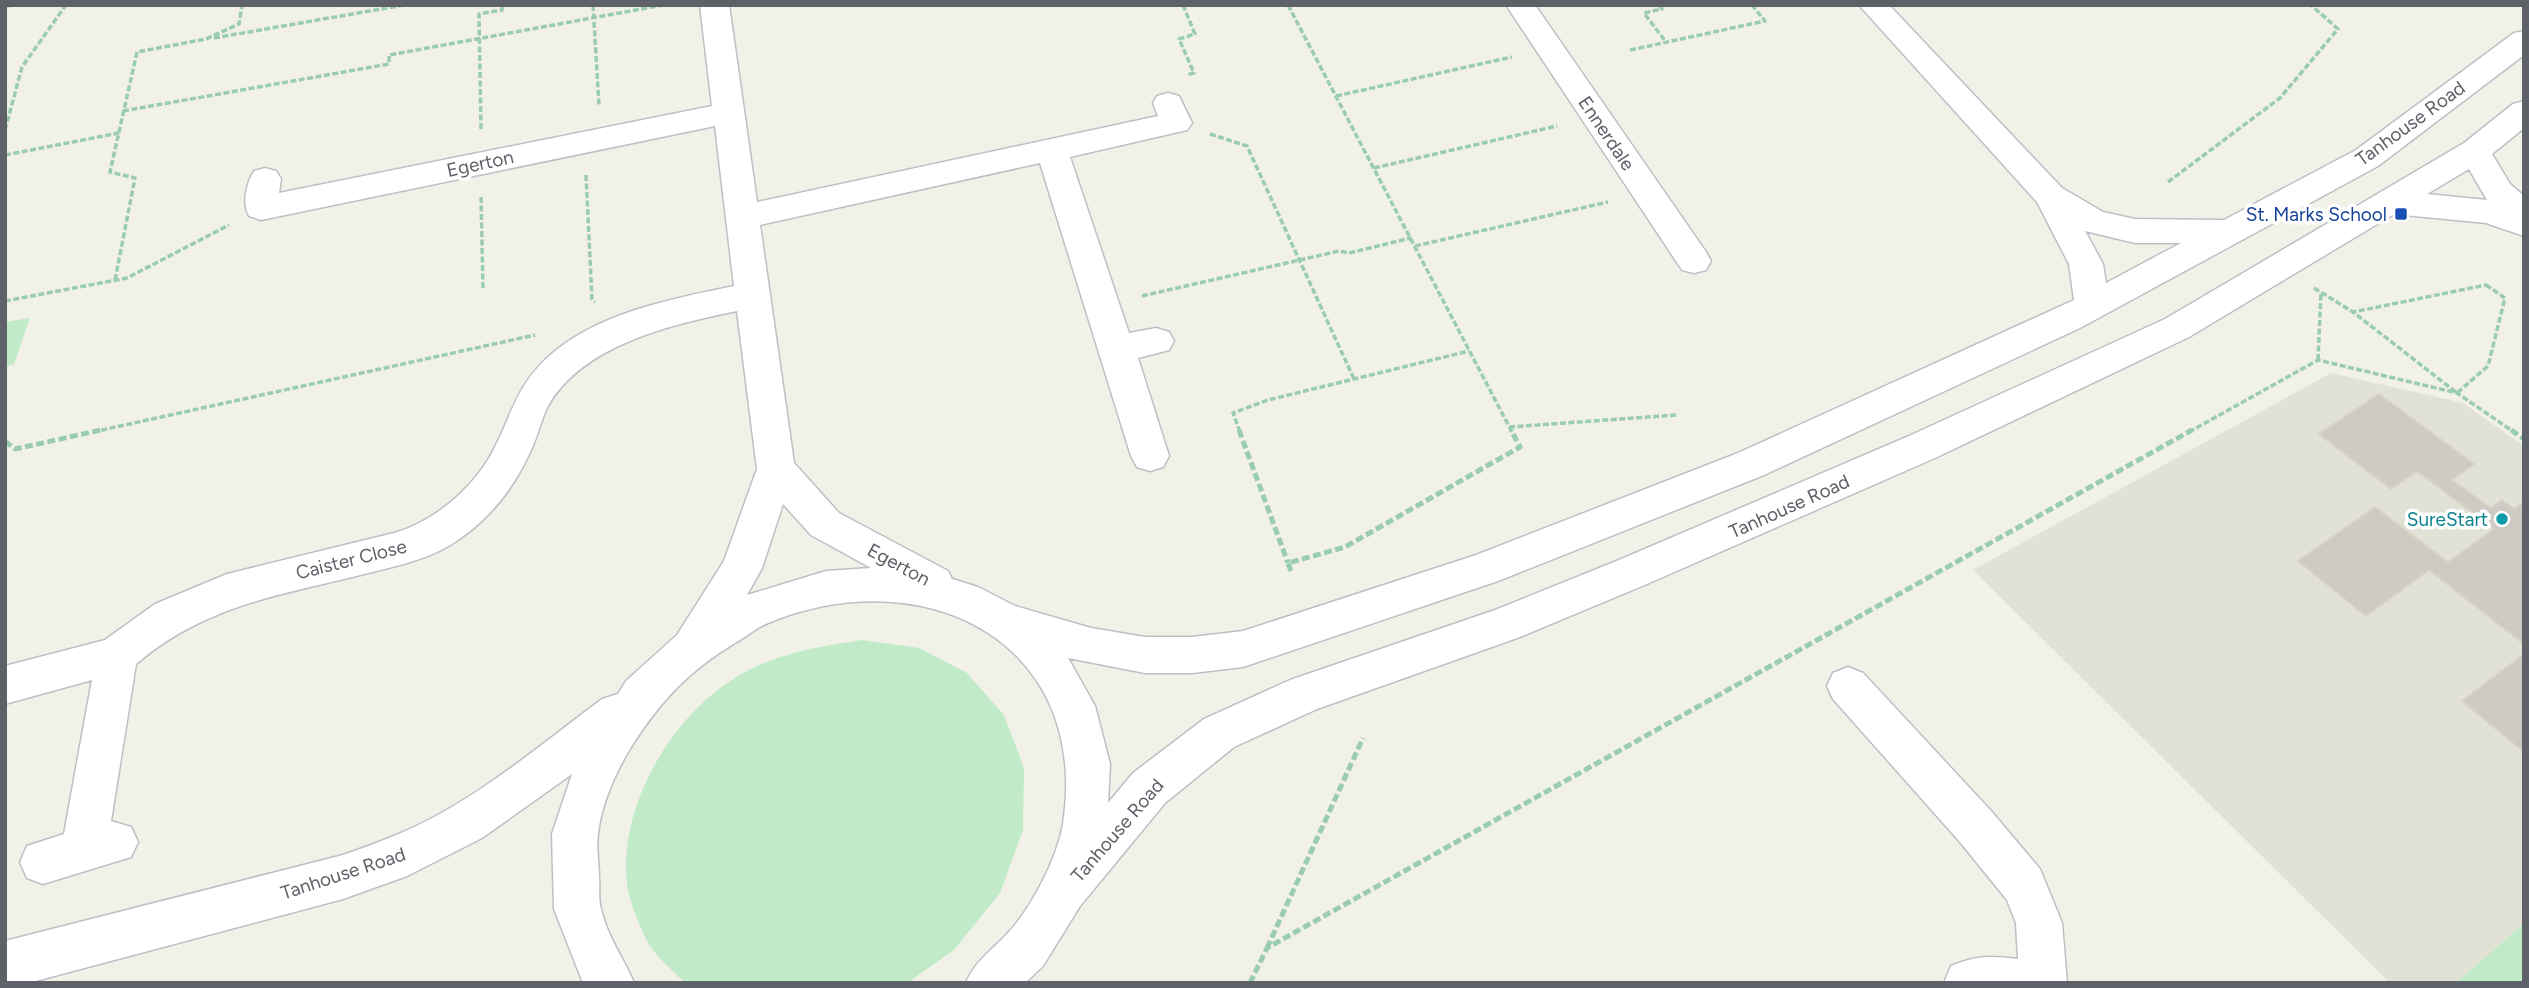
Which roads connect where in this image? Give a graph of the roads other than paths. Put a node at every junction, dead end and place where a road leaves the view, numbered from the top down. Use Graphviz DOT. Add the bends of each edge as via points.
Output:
graph roads {
  1 [pos="714,5"];
  2 [pos="1520,5"];
  3 [pos="1873,5"];
  4 [pos="2524,40"];
  5 [pos="2524,111"];
  6 [pos="728,113"];
  7 [pos="1172,113"];
  8 [pos="1052,150"];
  9 [pos="2475,151"];
  10 [pos="263,194"];
  11 [pos="2050,196"];
  12 [pos="2390,201"];
  13 [pos="2524,214"];
  14 [pos="743,217"];
  15 [pos="2524,224"];
  16 [pos="2229,232"];
  17 [pos="1694,261"];
  18 [pos="753,295"];
  19 [pos="2092,306"];
  20 [pos="1156,341"];
  21 [pos="1117,349"];
  22 [pos="1150,456"];
  23 [pos="776,469"];
  24 [pos="964,599"];
  25 [pos="1005,621"];
  26 [pos="688,650"];
  27 [pos="117,655"];
  28 [pos="5,685"];
  29 [pos="1848,686"];
  30 [pos="641,695"];
  31 [pos="81,851"];
  32 [pos="1064,890"];
  33 [pos="5,965"];
  34 [pos="1016,966"];
  35 [pos="610,983"];
  36 [pos="989,983"];
  37 [pos="1968,983"];
  38 [pos="2021,983"];
  39 [pos="2043,983"];
  1 -- 6 [label="street"];
  2 -- 17 [label="street, Ennerdale"];
  3 -- 11 [label="street"];
  4 -- 16 [label="street, Tanhouse Road" via="2367,158"];
  5 -- 9 [label="street, Tanhouse Road"];
  6 -- 10 [label="street, Egerton"];
  6 -- 14 [label="street"];
  7 -- 8 [label="street"];
  8 -- 14 [label="street"];
  8 -- 21 [label="street"];
  9 -- 12 [label="street, Tanhouse Road"];
  9 -- 13 [label="street" via="2498,192"];
  11 -- 16 [label="street" via="2094,222 2135,231"];
  11 -- 19 [label="street" via="2085,264"];
  12 -- 15 [label="street" via="2489,212"];
  12 -- 32 [label="street, Tanhouse Road" via="2177,328 1910,452 1633,572 1505,624 1305,694 1219,733 1149,788"];
  14 -- 18 [label="street"];
  16 -- 19 [label="street, Tanhouse Road"];
  18 -- 23 [label="street"];
  18 -- 27 [label="street, Caister Close" via="614,322 540,389 501,472 460,517 432,536 403,548 198,600 139,634"];
  19 -- 25 [label="street, Tanhouse Road" via="1751,464 1484,569 1243,649 1145,655 1091,646"];
  20 -- 21 [label="street"];
  21 -- 22 [label="street"];
  23 -- 24 [label="street, Egerton" via="825,524"];
  23 -- 26 [label="street" via="742,568"];
  24 -- 25 [label="street, Egerton"];
  24 -- 26 [label="street" via="897,584 826,587 754,610"];
  25 -- 32 [label="street" via="1046,658 1074,706 1088,764 1085,826"];
  26 -- 30 [label="street"];
  27 -- 28 [label="street, Caister Close"];
  27 -- 31 [label="street"];
  29 -- 39 [label="street" via="2024,885 2039,923"];
  30 -- 33 [label="street, Tanhouse Road" via="519,788 407,854 343,877"];
  30 -- 35 [label="street" via="598,761 575,834 577,909"];
  32 -- 34 [label="street"];
  34 -- 36 [label="street"];
  37 -- 38 [label="street" via="1984,979"];
}
